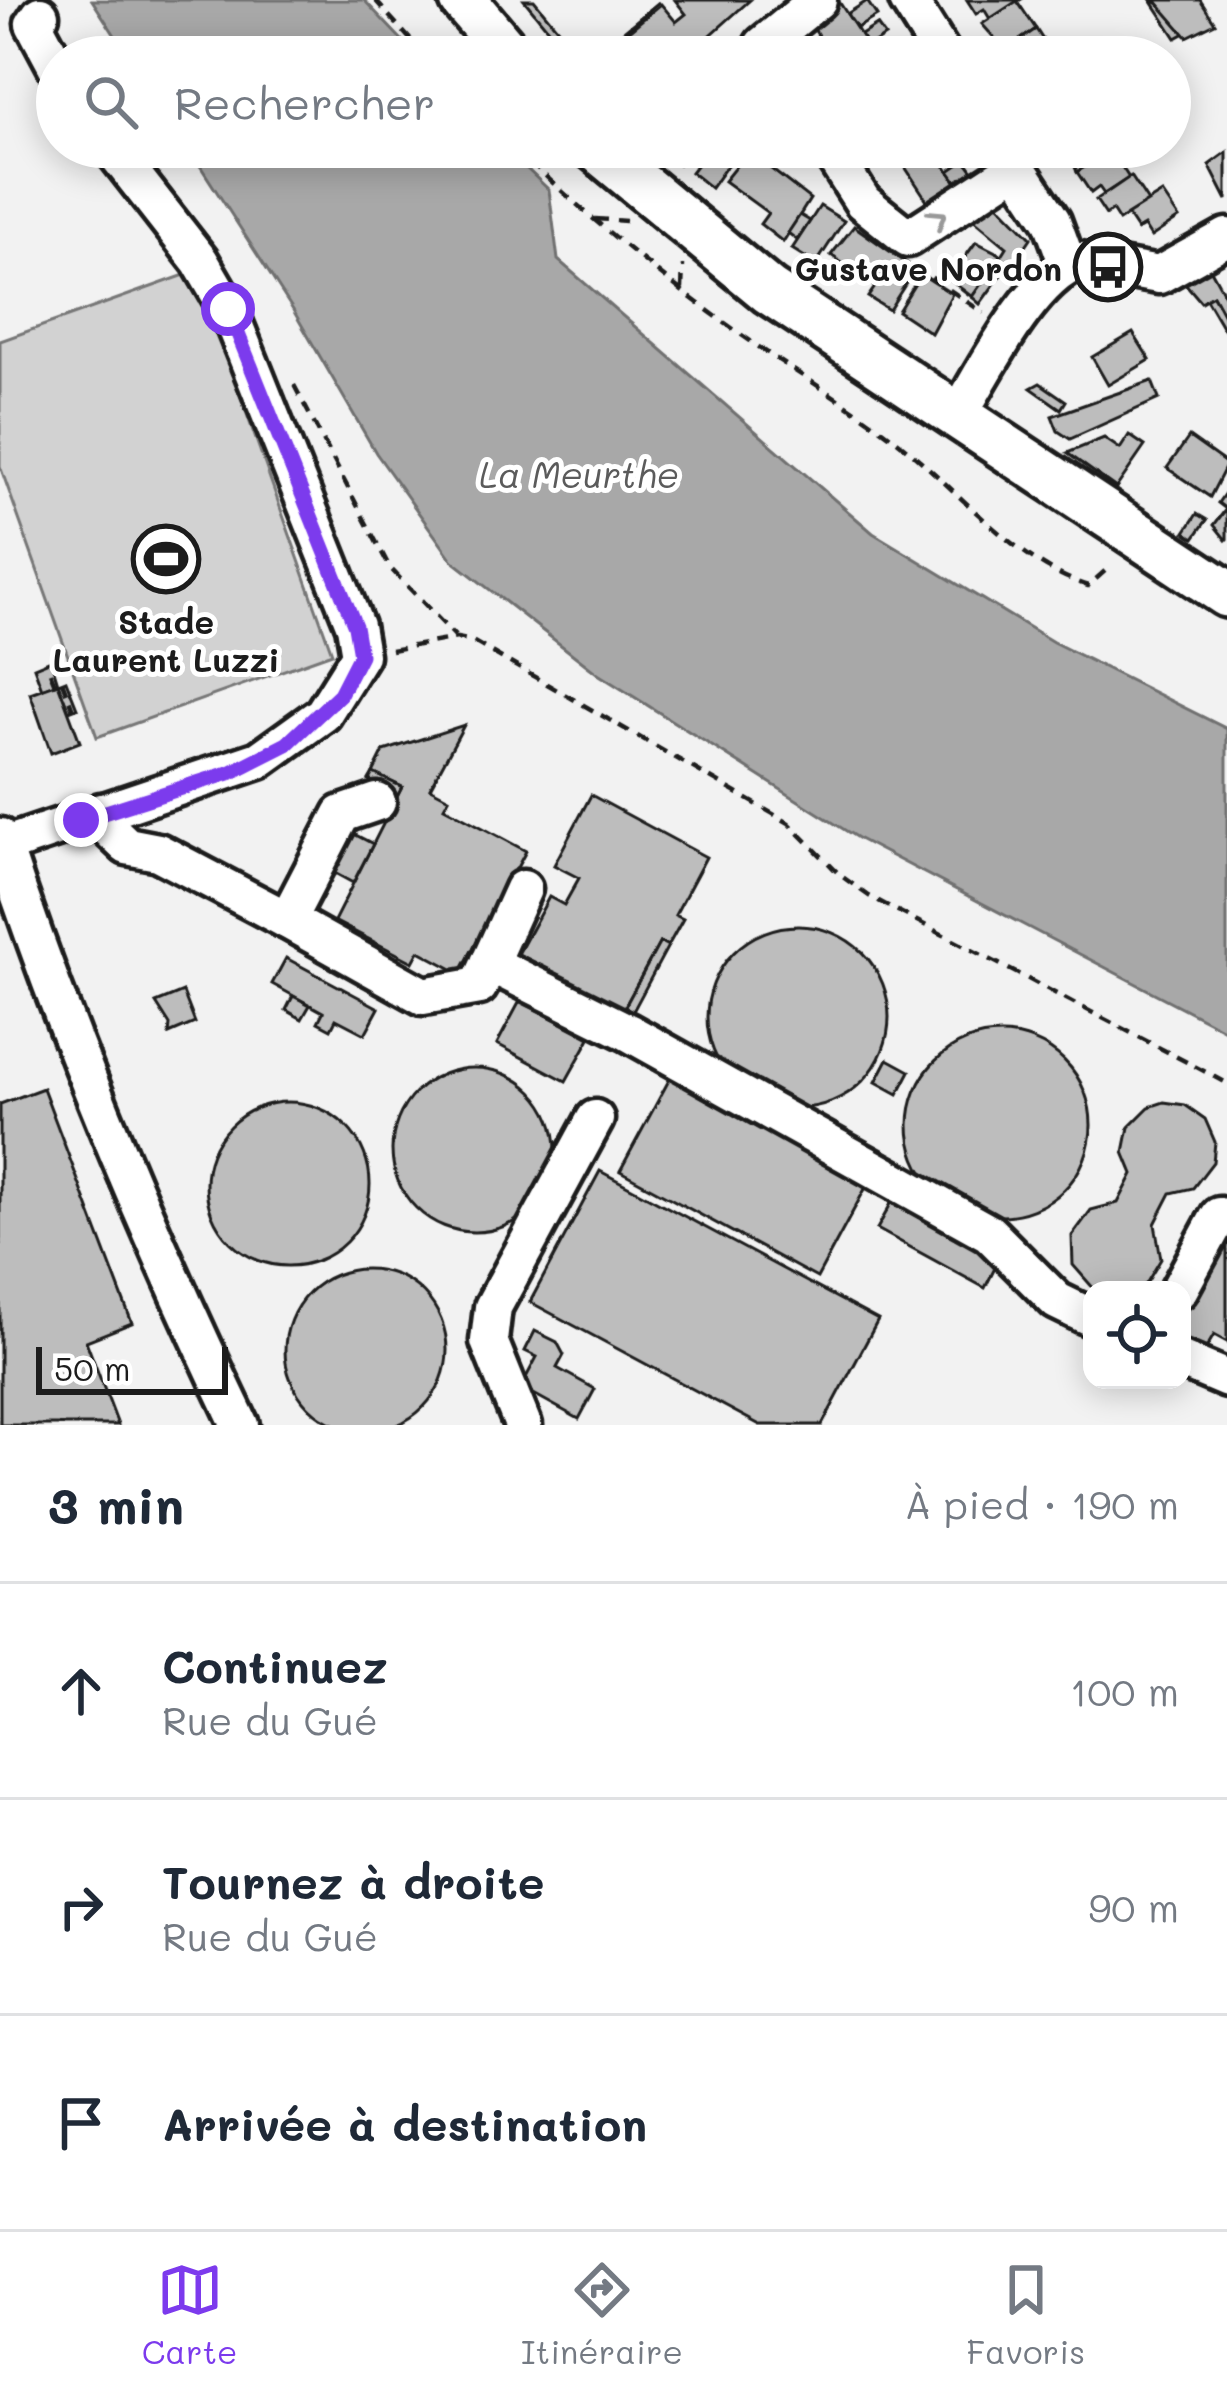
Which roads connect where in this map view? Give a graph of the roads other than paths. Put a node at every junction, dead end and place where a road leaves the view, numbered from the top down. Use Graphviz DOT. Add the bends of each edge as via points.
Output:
graph roads {
  1 [pos="463,0"];
  2 [pos="818,0"];
  3 [pos="908,0"];
  4 [pos="40,15"];
  5 [pos="40,36"];
  6 [pos="493,36"];
  7 [pos="774,36"];
  8 [pos="931,36"];
  9 [pos="127,168"];
  10 [pos="621,168"];
  11 [pos="841,168"];
  12 [pos="996,168"];
  13 [pos="1017,168"];
  14 [pos="1227,237"];
  15 [pos="1068,265"];
  16 [pos="958,415"];
  17 [pos="1227,594"];
  18 [pos="377,802"];
  19 [pos="101,812"];
  20 [pos="1,844"];
  21 [pos="523,890"];
  22 [pos="287,920"];
  23 [pos="489,963"];
  24 [pos="595,1119"];
  25 [pos="1219,1216"];
  26 [pos="1185,1281"];
  27 [pos="1083,1313"];
  28 [pos="1191,1364"];
  29 [pos="1227,1379"];
  30 [pos="240,1425"];
  31 [pos="523,1425"];
  1 -- 6 [label="main road"];
  2 -- 7 [label="street"];
  3 -- 8 [label="street"];
  4 -- 5 [label="street" via="34,24"];
  9 -- 19 [label="street" via="228,309 360,655 332,704 287,744 232,772"];
  10 -- 16 [label="main road" via="770,291"];
  11 -- 12 [label="street, one-way" via="863,202 908,238"];
  13 -- 15 [label="street" via="1052,221"];
  14 -- 15 [label="street" via="1159,275"];
  15 -- 16 [label="street" via="1038,291"];
  16 -- 17 [label="main road"];
  18 -- 22 [label="street" via="342,814"];
  19 -- 20 [label="street"];
  19 -- 22 [label="street" via="128,846 158,852"];
  20 -- 30 [label="street" via="116,1150"];
  21 -- 23 [label="street"];
  22 -- 23 [label="street" via="423,996 478,986"];
  23 -- 27 [label="street" via="989,1233 1057,1300"];
  24 -- 31 [label="street" via="493,1307 489,1341"];
  25 -- 26 [label="street"];
  28 -- 29 [label="street"];
}
